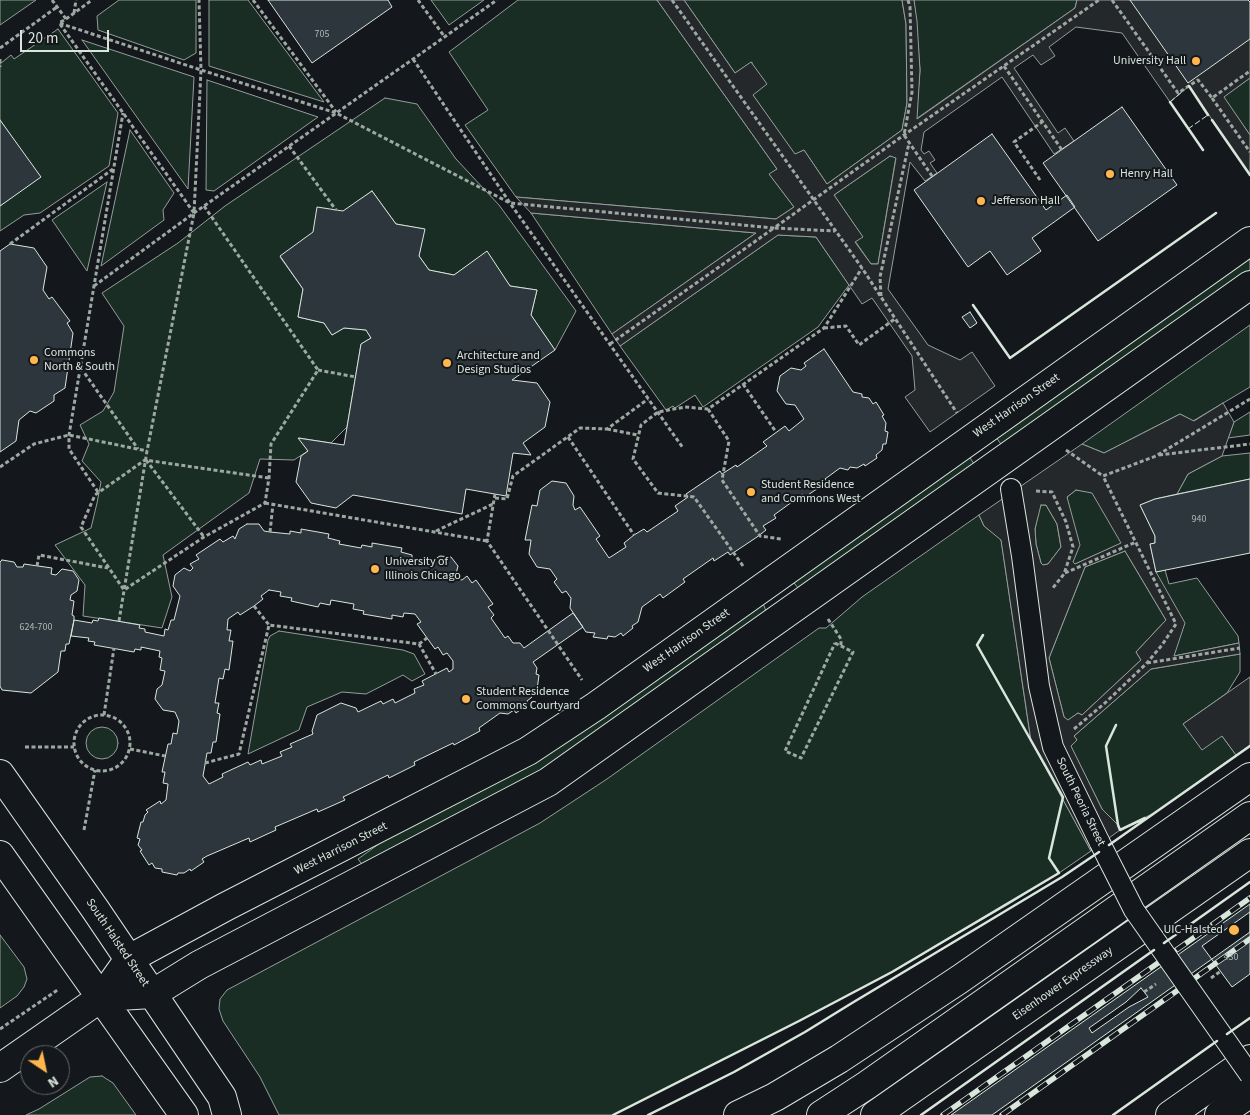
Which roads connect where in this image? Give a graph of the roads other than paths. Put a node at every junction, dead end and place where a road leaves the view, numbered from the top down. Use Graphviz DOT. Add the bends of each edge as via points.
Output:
graph roads {
  1 [pos="1250,241"];
  2 [pos="1250,285"];
  3 [pos="1011,490"];
  4 [pos="0,774"];
  5 [pos="1250,777"];
  6 [pos="1250,816"];
  7 [pos="1250,853"];
  8 [pos="0,855"];
  9 [pos="129,960"];
  10 [pos="152,994"];
  11 [pos="102,997"];
  12 [pos="1250,1059"];
  13 [pos="0,1068"];
  14 [pos="1250,1075"];
  15 [pos="1250,1093"];
  16 [pos="184,1115"];
  17 [pos="227,1115"];
  18 [pos="738,1115"];
  19 [pos="821,1115"];
  20 [pos="875,1115"];
  21 [pos="1170,1115"];
  22 [pos="1219,1115"];
  1 -- 9 [label="main road, West Harrison Street" via="528,751"];
  2 -- 10 [label="main road" via="548,782 199,965"];
  3 -- 14 [label="street, South Peoria Street, bridge" via="1040,686 1053,747 1134,910"];
  4 -- 9 [label="main road, South Halsted Street"];
  5 -- 18 [label="main road" via="839,1060"];
  6 -- 19 [label="main road"];
  7 -- 20 [label="main road, Eisenhower Expressway"];
  8 -- 11 [label="main road"];
  9 -- 10 [label="main road, South Halsted Street"];
  9 -- 11 [label="main road, West Harrison Street"];
  10 -- 11 [label="main road"];
  10 -- 17 [label="main road, South Halsted Street" via="222,1098"];
  11 -- 13 [label="main road, West Harrison Street"];
  11 -- 16 [label="main road"];
  12 -- 21 [label="main road"];
  15 -- 22 [label="main road"];
}
